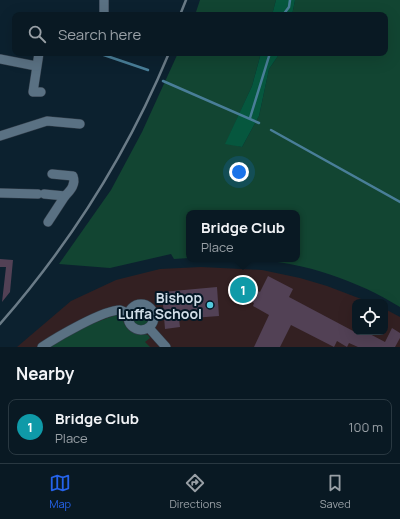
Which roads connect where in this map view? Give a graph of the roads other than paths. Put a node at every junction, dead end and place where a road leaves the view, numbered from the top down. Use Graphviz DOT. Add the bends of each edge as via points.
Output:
graph roads {
  1 [pos="104,0"];
  2 [pos="104,12"];
  3 [pos="38,56"];
  4 [pos="0,59"];
  5 [pos="36,66"];
  6 [pos="41,92"];
  7 [pos="80,124"];
  8 [pos="0,136"];
  9 [pos="52,174"];
  10 [pos="0,193"];
  11 [pos="65,196"];
  12 [pos="48,222"];
  13 [pos="128,314"];
  14 [pos="149,328"];
  15 [pos="42,347"];
  16 [pos="166,347"];
  1 -- 2 [label="street"];
  3 -- 5 [label="street"];
  4 -- 5 [label="street"];
  5 -- 6 [label="street" via="33,92"];
  7 -- 8 [label="street" via="47,120"];
  9 -- 11 [label="street" via="73,176 74,182"];
  10 -- 11 [label="street"];
  11 -- 12 [label="street"];
  13 -- 14 [label="street" via="129,323 136,329"];
  13 -- 14 [label="street" via="137,305 149,306 154,317"];
  13 -- 15 [label="street" via="121,310 112,311 82,324"];
  14 -- 16 [label="street"];
}
